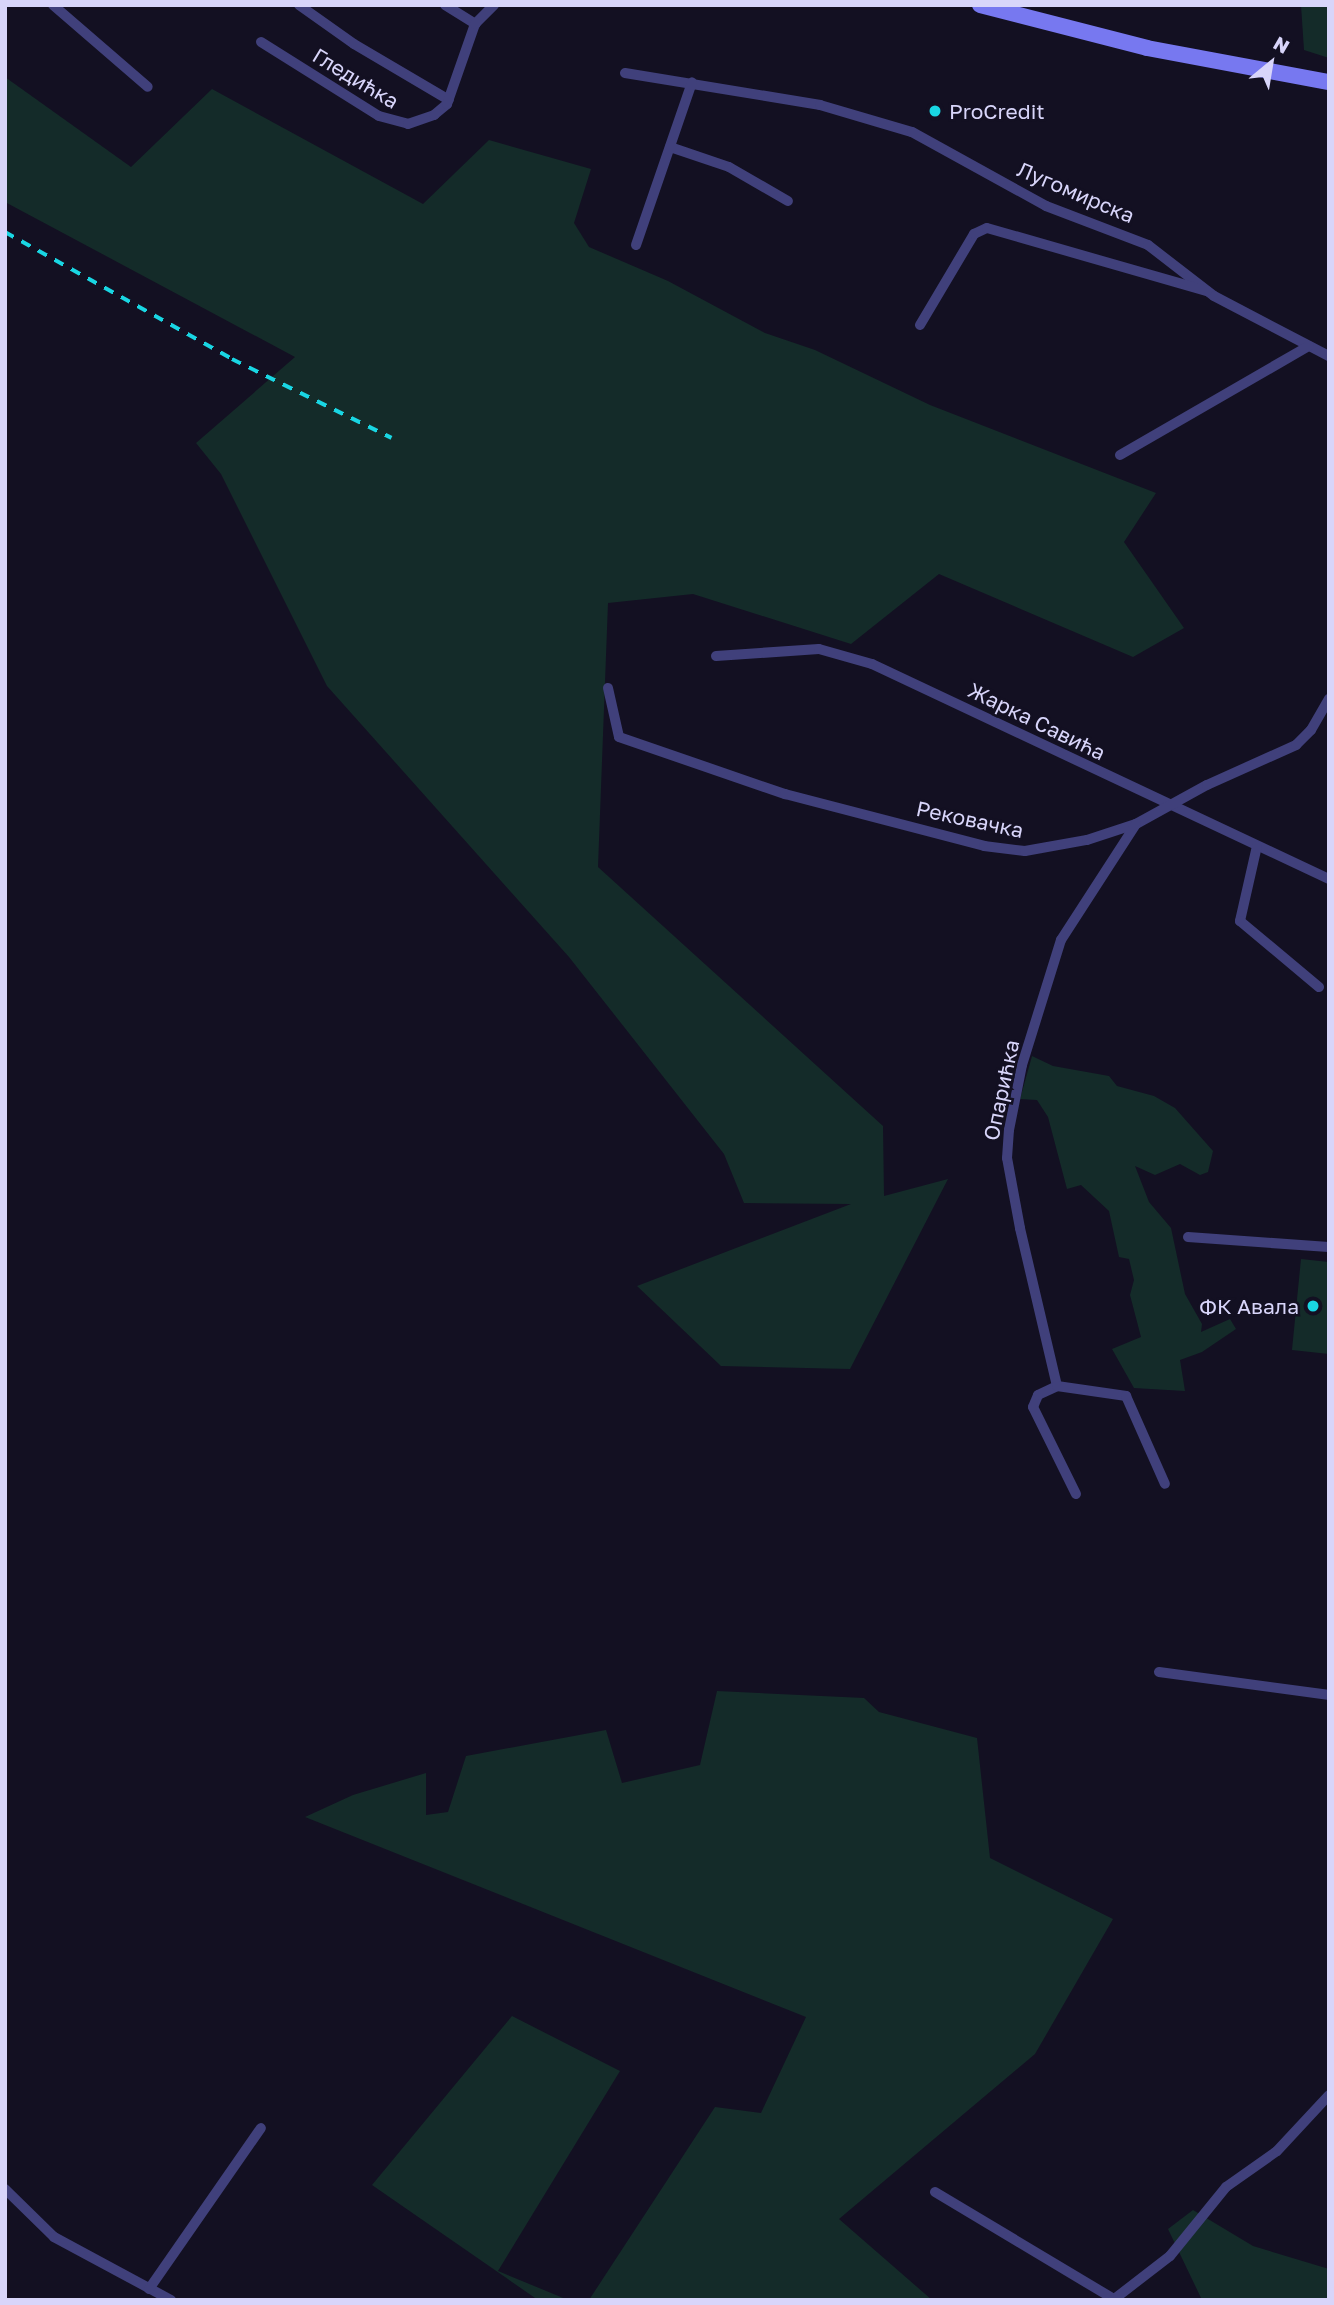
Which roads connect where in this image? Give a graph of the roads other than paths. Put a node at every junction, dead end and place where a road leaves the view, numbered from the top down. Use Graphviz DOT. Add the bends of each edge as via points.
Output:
graph roads {
  1 [pos="53,5"];
  2 [pos="299,5"];
  3 [pos="445,5"];
  4 [pos="494,5"];
  5 [pos="980,5"];
  6 [pos="475,24"];
  7 [pos="261,42"];
  8 [pos="625,73"];
  9 [pos="692,82"];
  10 [pos="1329,82"];
  11 [pos="148,88"];
  12 [pos="449,100"];
  13 [pos="670,147"];
  14 [pos="788,201"];
  15 [pos="636,246"];
  16 [pos="1207,291"];
  17 [pos="920,325"];
  18 [pos="1309,346"];
  19 [pos="1329,356"];
  20 [pos="1120,455"];
  21 [pos="716,656"];
  22 [pos="608,688"];
  23 [pos="1329,699"];
  24 [pos="1168,806"];
  25 [pos="1136,824"];
  26 [pos="1257,845"];
  27 [pos="1329,879"];
  28 [pos="1319,987"];
  29 [pos="1188,1237"];
  30 [pos="1329,1247"];
  31 [pos="1057,1385"];
  32 [pos="1165,1483"];
  33 [pos="1076,1494"];
  34 [pos="1159,1672"];
  35 [pos="1329,1695"];
  36 [pos="1329,2095"];
  37 [pos="261,2128"];
  38 [pos="5,2189"];
  39 [pos="935,2192"];
  40 [pos="149,2289"];
  41 [pos="1113,2299"];
  42 [pos="171,2300"];
  1 -- 11 [label="street"];
  2 -- 12 [label="street" via="354,44"];
  3 -- 6 [label="street"];
  4 -- 6 [label="street"];
  5 -- 10 [label="main road" via="1147,48"];
  6 -- 12 [label="street"];
  7 -- 12 [label="street, Гледићка" via="393,124 434,115"];
  8 -- 9 [label="street, Лугомирска"];
  9 -- 13 [label="street"];
  9 -- 16 [label="street, Лугомирска" via="820,105 912,132 1046,206 1147,245"];
  13 -- 14 [label="street" via="736,170"];
  13 -- 15 [label="street"];
  16 -- 17 [label="street" via="1197,292 986,228 974,234"];
  16 -- 18 [label="street, Лугомирска"];
  18 -- 19 [label="street, Лугомирска"];
  18 -- 20 [label="street"];
  21 -- 24 [label="street, Жарка Савића" via="837,652 926,689"];
  22 -- 25 [label="street, Рековачка" via="620,737 785,794 961,840 1040,851"];
  23 -- 24 [label="street, Рековачка" via="1296,745"];
  24 -- 25 [label="street, Рековачка"];
  24 -- 26 [label="street, Жарка Савића"];
  25 -- 31 [label="street, Опарићка" via="1061,940 1022,1065 1009,1130 1007,1158 1018,1217"];
  26 -- 27 [label="street, Жарка Савића"];
  26 -- 28 [label="street" via="1240,921"];
  29 -- 30 [label="street"];
  31 -- 32 [label="street" via="1126,1396"];
  31 -- 33 [label="street" via="1038,1395 1033,1407"];
  34 -- 35 [label="street"];
  36 -- 41 [label="street" via="1277,2151 1226,2187 1170,2256"];
  37 -- 40 [label="street"];
  38 -- 40 [label="street" via="54,2237"];
  39 -- 41 [label="street"];
  40 -- 42 [label="street"];
}
